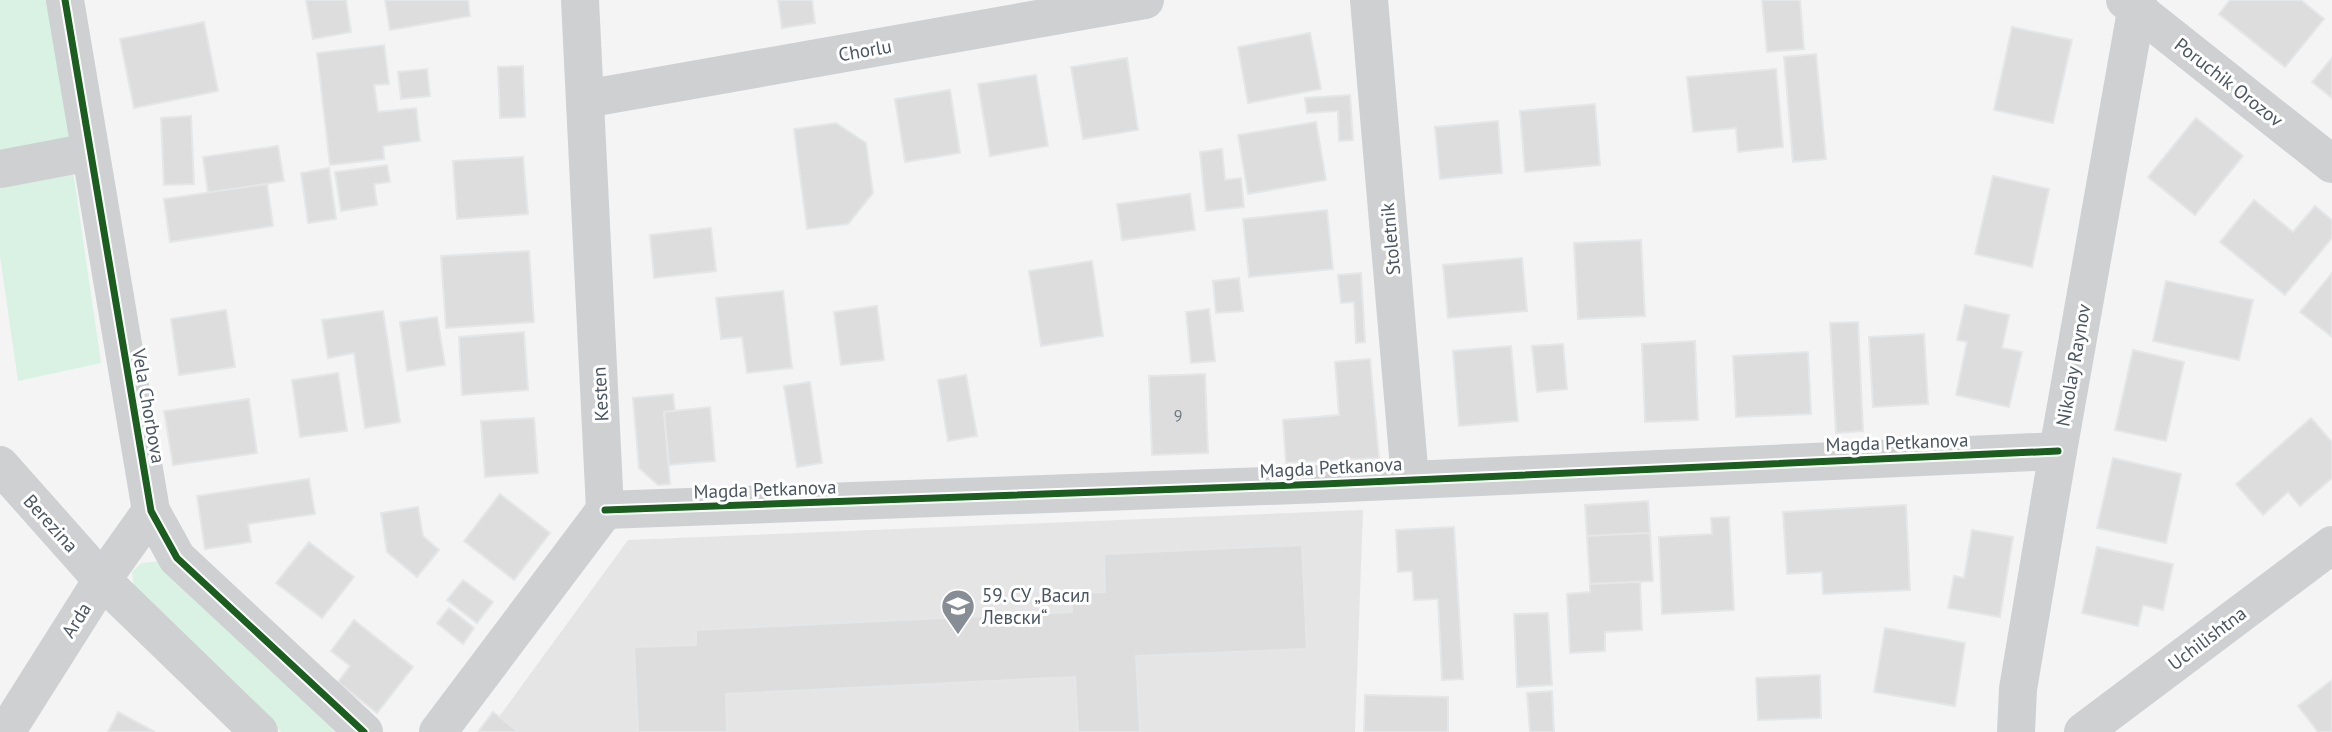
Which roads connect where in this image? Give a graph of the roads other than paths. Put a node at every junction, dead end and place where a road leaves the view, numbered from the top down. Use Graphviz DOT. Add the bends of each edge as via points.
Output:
graph roads {
  1 [pos="65,0"];
  2 [pos="580,0"];
  3 [pos="1144,0"];
  4 [pos="1369,0"];
  5 [pos="2133,3"];
  6 [pos="585,99"];
  7 [pos="90,152"];
  8 [pos="2332,164"];
  9 [pos="0,169"];
  10 [pos="2058,451"];
  11 [pos="0,465"];
  12 [pos="1410,479"];
  13 [pos="606,510"];
  14 [pos="151,512"];
  15 [pos="2332,545"];
  16 [pos="102,580"];
  17 [pos="6,732"];
  18 [pos="259,732"];
  19 [pos="364,732"];
  20 [pos="438,732"];
  21 [pos="2016,732"];
  22 [pos="2083,732"];
  1 -- 7 [label="street, Vela Chorbova"];
  2 -- 6 [label="street, Kesten"];
  3 -- 6 [label="street, Chorlu"];
  4 -- 12 [label="street, Stoletnik"];
  5 -- 8 [label="street, Poruchik Orozov"];
  5 -- 10 [label="street, Nikolay Raynov"];
  6 -- 13 [label="street, Kesten"];
  7 -- 9 [label="street"];
  7 -- 14 [label="street, Vela Chorbova"];
  10 -- 12 [label="street, Magda Petkanova"];
  10 -- 21 [label="street, Nikolay Raynov" via="2018,689"];
  11 -- 16 [label="street, Berezina"];
  12 -- 13 [label="street, Magda Petkanova"];
  13 -- 20 [label="street"];
  14 -- 16 [label="street, Arda"];
  14 -- 19 [label="street, Vela Chorbova" via="177,558"];
  15 -- 22 [label="street, Uchilishtna"];
  16 -- 17 [label="street, Arda"];
  16 -- 18 [label="street"];
}
